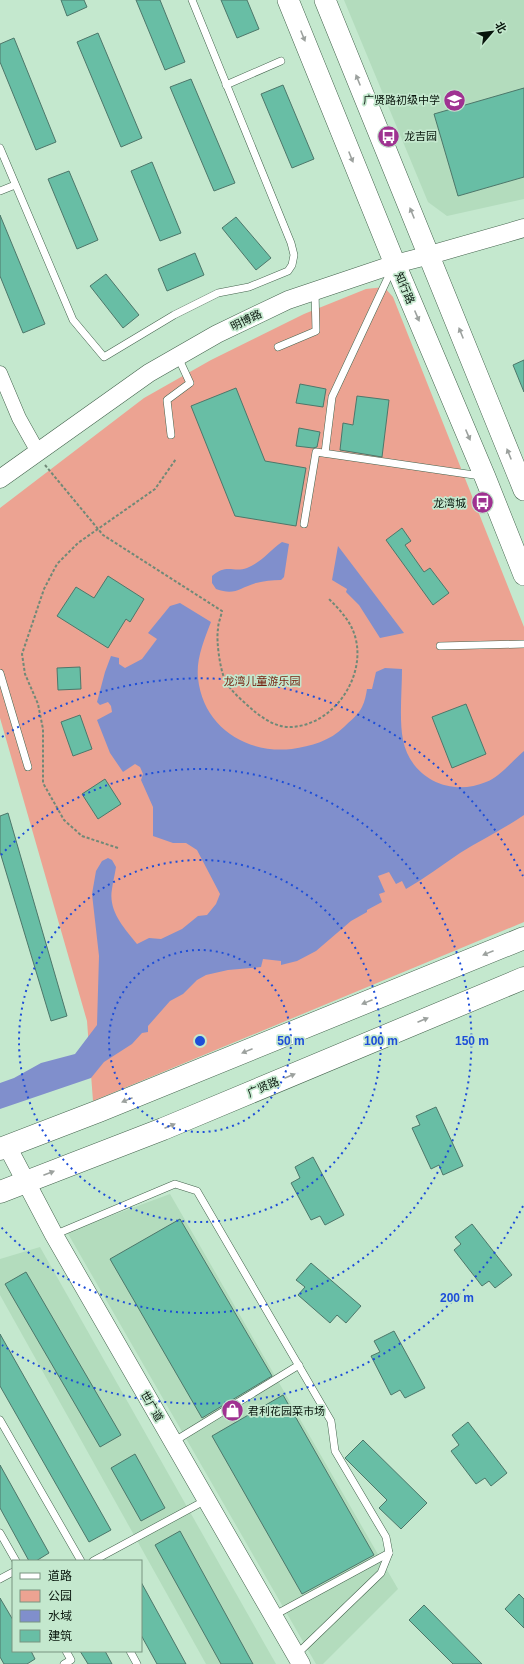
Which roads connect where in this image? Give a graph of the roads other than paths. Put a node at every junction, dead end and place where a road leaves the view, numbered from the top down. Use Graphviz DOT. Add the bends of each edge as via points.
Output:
graph roads {
  1 [pos="192,0"];
  2 [pos="288,0"];
  3 [pos="325,0"];
  4 [pos="281,61"];
  5 [pos="226,85"];
  6 [pos="0,148"];
  7 [pos="15,185"];
  8 [pos="0,192"];
  9 [pos="524,228"];
  10 [pos="430,256"];
  11 [pos="395,264"];
  12 [pos="315,291"];
  13 [pos="278,347"];
  14 [pos="178,356"];
  15 [pos="0,372"];
  16 [pos="172,436"];
  17 [pos="36,453"];
  18 [pos="325,453"];
  19 [pos="485,477"];
  20 [pos="0,479"];
  21 [pos="524,490"];
  22 [pos="304,524"];
  23 [pos="524,575"];
  24 [pos="524,644"];
  25 [pos="440,646"];
  26 [pos="0,673"];
  27 [pos="28,767"];
  28 [pos="524,938"];
  29 [pos="524,978"];
  30 [pos="4,1148"];
  31 [pos="26,1182"];
  32 [pos="0,1192"];
  33 [pos="54,1236"];
  34 [pos="299,1365"];
  35 [pos="0,1420"];
  36 [pos="173,1442"];
  37 [pos="206,1500"];
  38 [pos="0,1533"];
  39 [pos="389,1553"];
  40 [pos="15,1560"];
  41 [pos="80,1560"];
  42 [pos="95,1560"];
  43 [pos="12,1573"];
  44 [pos="0,1579"];
  45 [pos="273,1616"];
  46 [pos="66,1652"];
  47 [pos="131,1652"];
  48 [pos="298,1660"];
  49 [pos="69,1663"];
  50 [pos="137,1664"];
  1 -- 5 [label="lane"];
  2 -- 11 [label="main road, 知行路, one-way"];
  10 -- 3 [label="main road, one-way"];
  4 -- 5 [label="lane"];
  5 -- 7 [label="lane" via="291,243 294,255 288,271 250,287 218,293 174,315 104,358 73,320"];
  6 -- 7 [label="lane"];
  7 -- 8 [label="lane"];
  9 -- 10 [label="street, 明博路"];
  10 -- 11 [label="street, 明博路"];
  21 -- 10 [label="main road, one-way"];
  11 -- 12 [label="street, 明博路"];
  11 -- 18 [label="lane" via="332,397"];
  11 -- 19 [label="main road, 知行路, one-way"];
  12 -- 13 [label="lane" via="316,331"];
  12 -- 14 [label="street, 明博路" via="288,300"];
  14 -- 16 [label="lane" via="190,383 167,400"];
  14 -- 17 [label="street, 明博路" via="149,373"];
  15 -- 17 [label="street"];
  17 -- 20 [label="street, 明博路"];
  18 -- 19 [label="lane"];
  18 -- 22 [label="lane" via="316,452"];
  19 -- 23 [label="main road, 知行路"];
  24 -- 25 [label="lane"];
  26 -- 27 [label="lane"];
  28 -- 30 [label="main road, one-way" via="99,1112"];
  31 -- 29 [label="main road, 广贤路, one-way" via="163,1129"];
  30 -- 31 [label="street, 世广道"];
  31 -- 32 [label="main road, 广贤路"];
  31 -- 33 [label="street, 世广道"];
  33 -- 34 [label="lane" via="175,1184 197,1191"];
  33 -- 36 [label="street, 世广道"];
  34 -- 36 [label="lane"];
  34 -- 39 [label="lane" via="331,1421 335,1450 386,1537"];
  35 -- 41 [label="lane"];
  36 -- 37 [label="street, 世广道"];
  37 -- 42 [label="lane"];
  37 -- 45 [label="street, 世广道"];
  38 -- 40 [label="lane"];
  39 -- 45 [label="lane"];
  39 -- 48 [label="lane" via="381,1573"];
  43 -- 44 [label="lane"];
  45 -- 48 [label="street, 世广道"];
  46 -- 49 [label="lane"];
  47 -- 50 [label="lane"];
}
